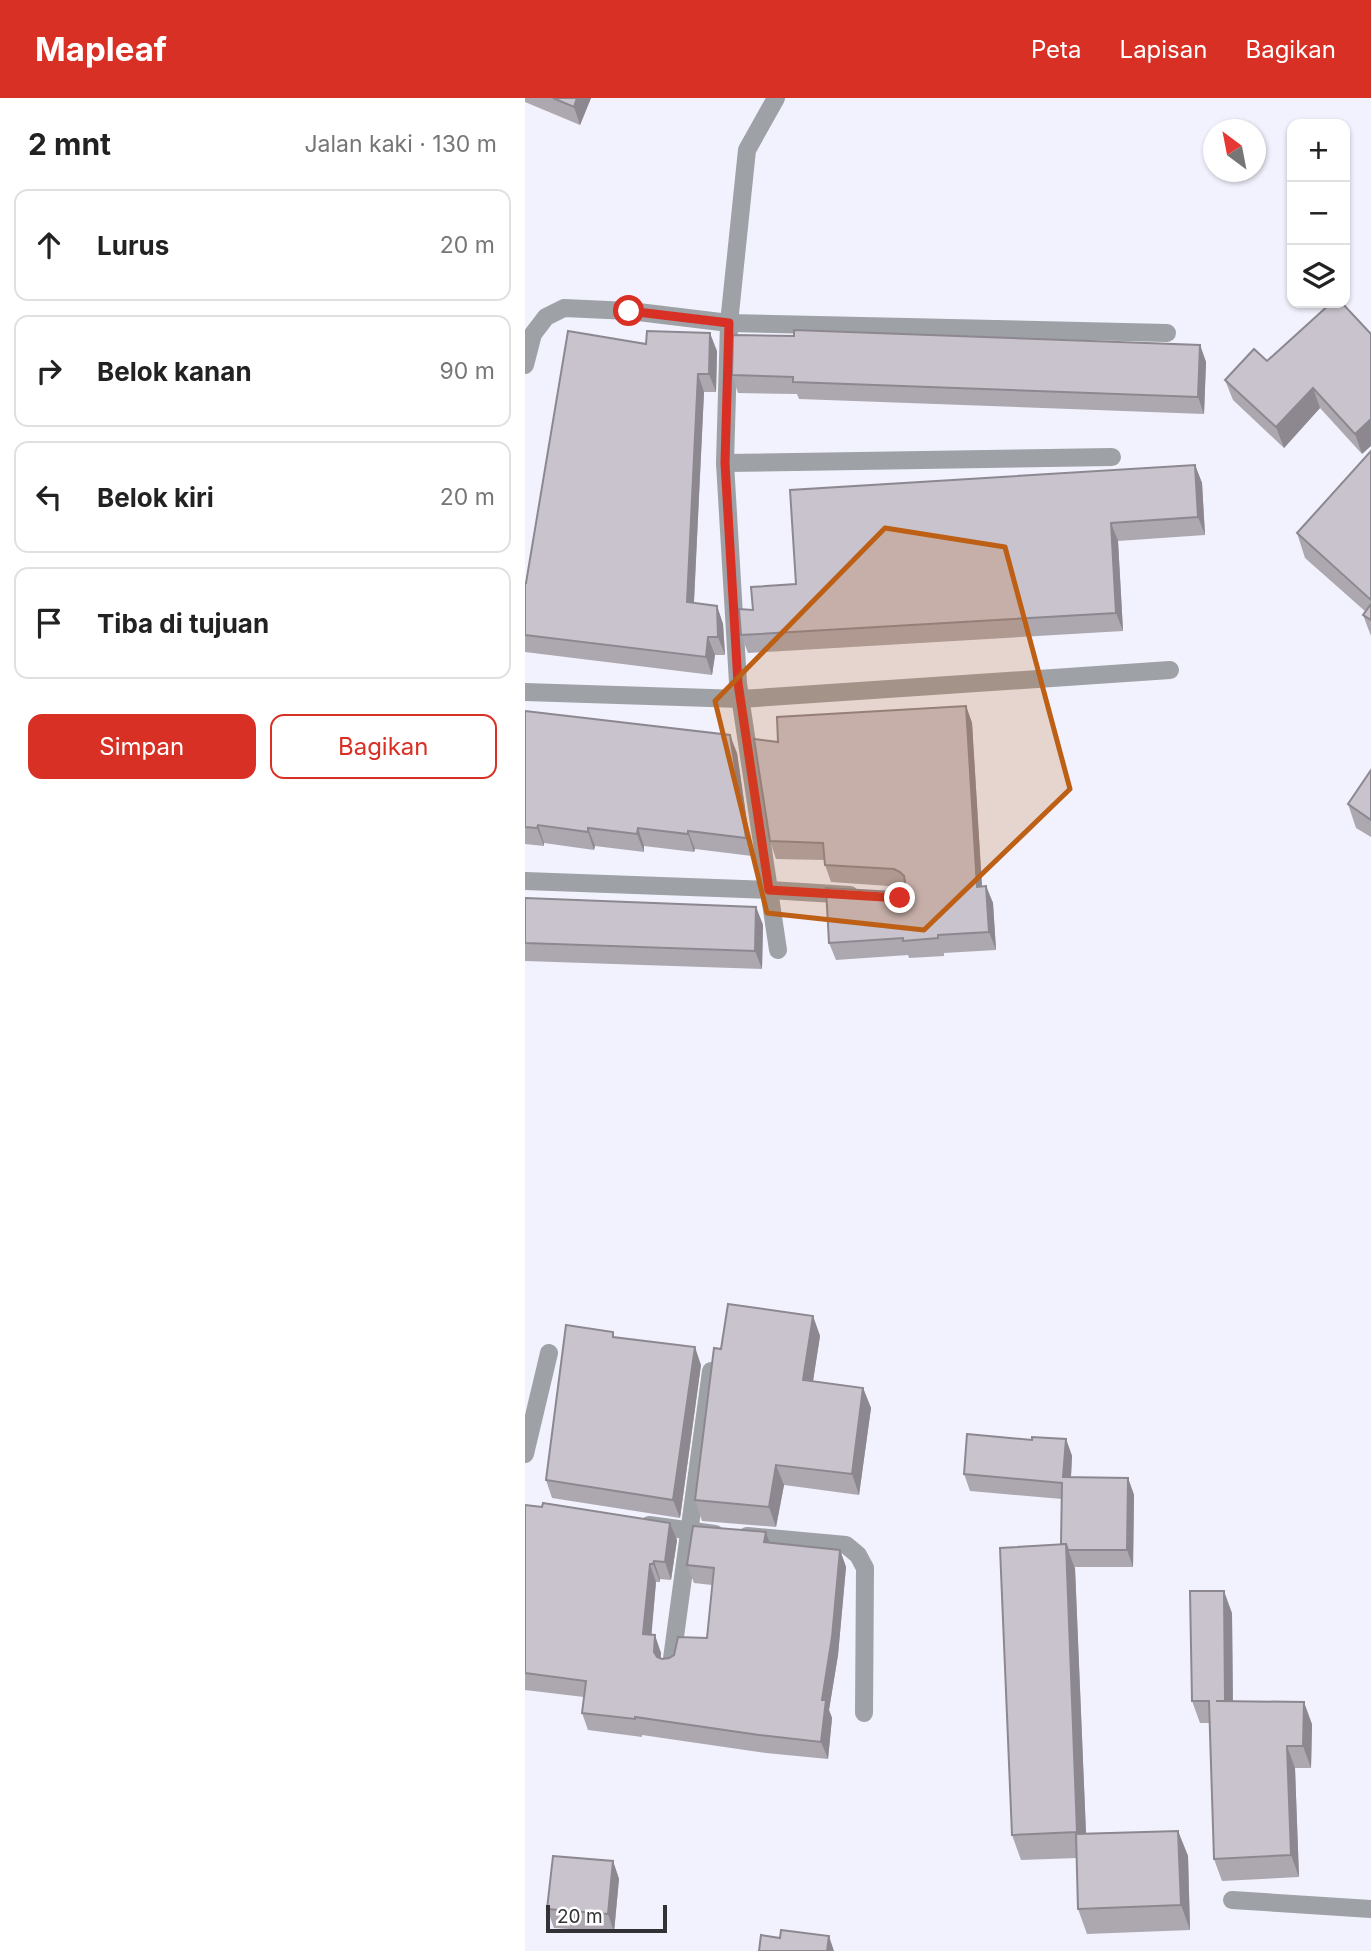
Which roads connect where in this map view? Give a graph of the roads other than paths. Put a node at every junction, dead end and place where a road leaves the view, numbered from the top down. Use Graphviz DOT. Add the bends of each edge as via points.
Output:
graph roads {
  1 [pos="776,98"];
  2 [pos="729,323"];
  3 [pos="1167,333"];
  4 [pos="525,365"];
  5 [pos="1112,457"];
  6 [pos="725,463"];
  7 [pos="1170,670"];
  8 [pos="525,692"];
  9 [pos="741,699"];
  10 [pos="525,881"];
  11 [pos="769,890"];
  12 [pos="861,896"];
  13 [pos="778,950"];
  14 [pos="549,1353"];
  15 [pos="711,1371"];
  16 [pos="525,1454"];
  17 [pos="635,1523"];
  18 [pos="690,1531"];
  19 [pos="671,1666"];
  20 [pos="864,1713"];
  21 [pos="1232,1900"];
  22 [pos="1371,1909"];
  1 -- 2 [label="street" via="747,150"];
  2 -- 3 [label="street"];
  2 -- 4 [label="street" via="564,308 546,317 533,334"];
  2 -- 6 [label="street"];
  5 -- 6 [label="street"];
  6 -- 9 [label="street"];
  7 -- 9 [label="street"];
  8 -- 9 [label="street"];
  9 -- 11 [label="street"];
  10 -- 11 [label="street"];
  11 -- 12 [label="street"];
  11 -- 13 [label="street"];
  14 -- 16 [label="street"];
  15 -- 18 [label="street"];
  17 -- 18 [label="street"];
  18 -- 19 [label="street"];
  18 -- 20 [label="street" via="846,1545 858,1556 865,1568"];
  21 -- 22 [label="street"];
}
